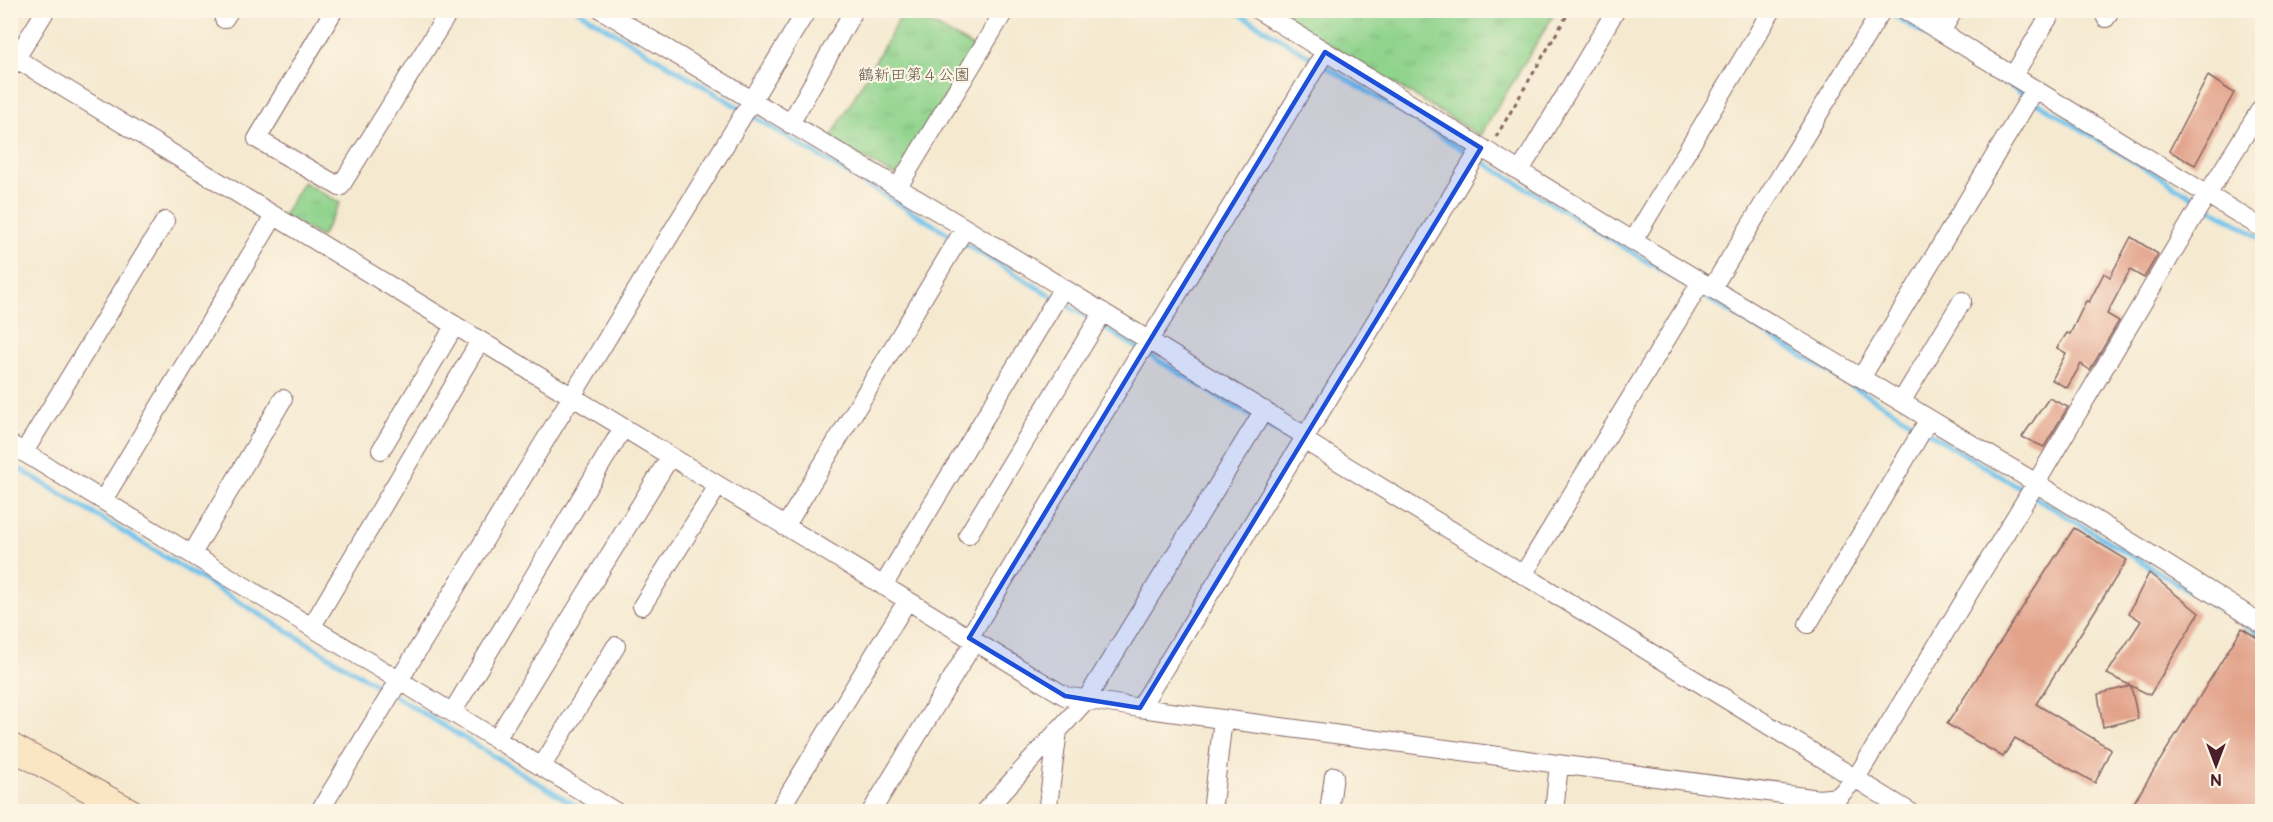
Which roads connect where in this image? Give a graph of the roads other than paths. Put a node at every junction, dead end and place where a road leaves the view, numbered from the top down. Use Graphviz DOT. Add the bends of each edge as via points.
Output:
graph roads {
  1 [pos="46,10"];
  2 [pos="334,10"];
  3 [pos="450,10"];
  4 [pos="602,10"];
  5 [pos="807,10"];
  6 [pos="854,10"];
  7 [pos="1005,10"];
  8 [pos="1258,10"];
  9 [pos="1616,10"];
  10 [pos="1772,10"];
  11 [pos="1905,10"];
  12 [pos="1954,10"];
  13 [pos="2053,10"];
  14 [pos="1881,11"];
  15 [pos="1941,33"];
  16 [pos="1320,59"];
  17 [pos="12,61"];
  18 [pos="2013,76"];
  19 [pos="2031,95"];
  20 [pos="2262,107"];
  21 [pos="747,108"];
  22 [pos="790,124"];
  23 [pos="1480,153"];
  24 [pos="1520,171"];
  25 [pos="898,187"];
  26 [pos="2204,200"];
  27 [pos="274,216"];
  28 [pos="165,221"];
  29 [pos="2262,228"];
  30 [pos="961,236"];
  31 [pos="1633,241"];
  32 [pos="1702,288"];
  33 [pos="1058,295"];
  34 [pos="1962,301"];
  35 [pos="1099,319"];
  36 [pos="455,325"];
  37 [pos="480,341"];
  38 [pos="1144,347"];
  39 [pos="1861,378"];
  40 [pos="571,397"];
  41 [pos="283,399"];
  42 [pos="1901,402"];
  43 [pos="1260,417"];
  44 [pos="1925,425"];
  45 [pos="623,428"];
  46 [pos="1300,443"];
  47 [pos="17,448"];
  48 [pos="381,450"];
  49 [pos="670,457"];
  50 [pos="718,486"];
  51 [pos="2031,490"];
  52 [pos="103,500"];
  53 [pos="785,527"];
  54 [pos="968,535"];
  55 [pos="192,554"];
  56 [pos="1523,575"];
  57 [pos="883,586"];
  58 [pos="907,601"];
  59 [pos="642,606"];
  60 [pos="2260,615"];
  61 [pos="1808,624"];
  62 [pos="312,626"];
  63 [pos="972,640"];
  64 [pos="616,646"];
  65 [pos="395,688"];
  66 [pos="1086,700"];
  67 [pos="1140,708"];
  68 [pos="453,711"];
  69 [pos="1223,719"];
  70 [pos="1058,731"];
  71 [pos="497,738"];
  72 [pos="10,746"];
  73 [pos="1559,764"];
  74 [pos="542,766"];
  75 [pos="1334,776"];
  76 [pos="1853,782"];
  77 [pos="131,812"];
  78 [pos="319,812"];
  79 [pos="616,812"];
  80 [pos="777,812"];
  81 [pos="871,812"];
  82 [pos="984,812"];
  83 [pos="1047,812"];
  84 [pos="1212,812"];
  85 [pos="1329,812"];
  86 [pos="1554,812"];
  87 [pos="1910,812"];
  1 -- 17 [label="street"];
  2 -- 3 [label="street" via="257,139 340,187"];
  4 -- 21 [label="street"];
  5 -- 21 [label="street"];
  6 -- 22 [label="street"];
  7 -- 25 [label="street"];
  8 -- 16 [label="street"];
  9 -- 24 [label="street"];
  10 -- 31 [label="street"];
  11 -- 15 [label="street"];
  12 -- 15 [label="street"];
  13 -- 18 [label="street"];
  14 -- 32 [label="street"];
  15 -- 18 [label="street"];
  16 -- 23 [label="street"];
  16 -- 38 [label="street"];
  17 -- 27 [label="street"];
  18 -- 19 [label="street"];
  19 -- 26 [label="street"];
  19 -- 39 [label="street"];
  20 -- 26 [label="street"];
  21 -- 22 [label="street"];
  21 -- 40 [label="street"];
  22 -- 25 [label="street"];
  23 -- 24 [label="street"];
  23 -- 46 [label="street"];
  24 -- 31 [label="street"];
  25 -- 30 [label="street"];
  26 -- 29 [label="street"];
  26 -- 51 [label="street"];
  27 -- 36 [label="street"];
  27 -- 52 [label="street"];
  28 -- 47 [label="street"];
  30 -- 33 [label="street"];
  30 -- 53 [label="street"];
  31 -- 32 [label="street"];
  32 -- 39 [label="street"];
  32 -- 56 [label="street"];
  33 -- 35 [label="street"];
  33 -- 57 [label="street"];
  34 -- 42 [label="street"];
  35 -- 38 [label="street"];
  35 -- 54 [label="street"];
  36 -- 37 [label="street"];
  36 -- 48 [label="street"];
  37 -- 40 [label="street"];
  37 -- 62 [label="street"];
  38 -- 43 [label="street"];
  38 -- 63 [label="street"];
  39 -- 42 [label="street"];
  40 -- 45 [label="street"];
  40 -- 65 [label="street"];
  41 -- 55 [label="street"];
  42 -- 44 [label="street"];
  43 -- 46 [label="street"];
  43 -- 66 [label="street"];
  44 -- 51 [label="street"];
  44 -- 61 [label="street"];
  45 -- 49 [label="street"];
  45 -- 68 [label="street"];
  46 -- 56 [label="street" via="1312,445"];
  46 -- 67 [label="street"];
  47 -- 52 [label="street"];
  49 -- 50 [label="street"];
  49 -- 71 [label="street"];
  50 -- 53 [label="street"];
  50 -- 59 [label="street"];
  51 -- 60 [label="street"];
  51 -- 76 [label="street"];
  52 -- 55 [label="street"];
  53 -- 57 [label="street"];
  55 -- 62 [label="street"];
  56 -- 76 [label="street"];
  57 -- 58 [label="street"];
  58 -- 63 [label="street"];
  58 -- 80 [label="street"];
  62 -- 65 [label="street"];
  63 -- 66 [label="street" via="1065,696"];
  63 -- 81 [label="street"];
  64 -- 74 [label="street"];
  65 -- 68 [label="street"];
  65 -- 78 [label="street"];
  66 -- 67 [label="street"];
  66 -- 70 [label="street"];
  67 -- 69 [label="street"];
  68 -- 71 [label="street"];
  69 -- 73 [label="street"];
  69 -- 84 [label="street"];
  70 -- 82 [label="street"];
  70 -- 83 [label="street"];
  71 -- 74 [label="street"];
  72 -- 77 [label="main road"];
  73 -- 76 [label="street" via="1819,799 1838,796"];
  73 -- 86 [label="street"];
  74 -- 79 [label="street"];
  75 -- 85 [label="street"];
  76 -- 87 [label="street"];
}
